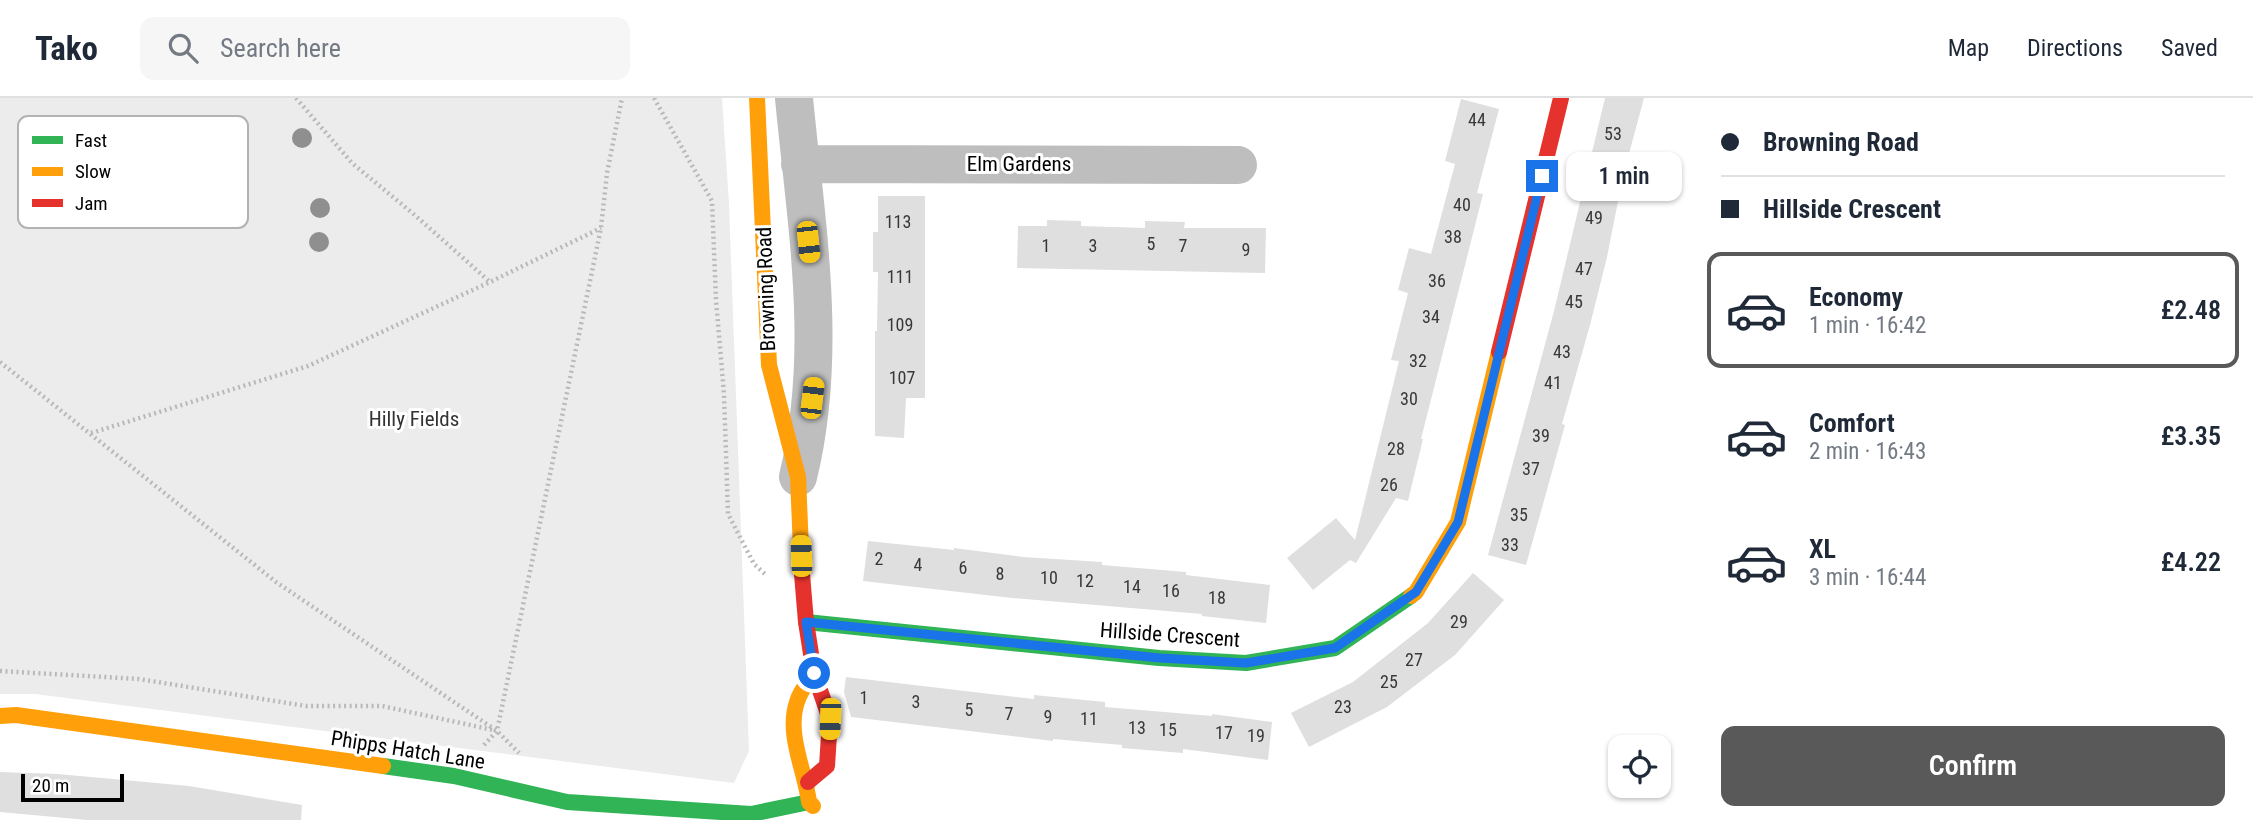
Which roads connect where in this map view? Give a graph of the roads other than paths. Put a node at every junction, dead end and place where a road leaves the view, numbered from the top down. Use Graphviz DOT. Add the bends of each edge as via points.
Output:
graph roads {
  1 [pos="757,98"];
  2 [pos="794,98"];
  3 [pos="1561,98"];
  4 [pos="800,164"];
  5 [pos="1238,165"];
  6 [pos="798,477"];
  7 [pos="806,622"];
  8 [pos="814,673"];
  9 [pos="0,716"];
  10 [pos="808,782"];
  11 [pos="809,802"];
  12 [pos="829,820"];
  1 -- 6 [label="street, Browning Road" via="769,365"];
  2 -- 4 [label="street, Browning Road"];
  3 -- 7 [label="street, Hillside Crescent" via="1458,522 1416,592 1335,648 1246,663"];
  4 -- 5 [label="street, Elm Gardens"];
  4 -- 6 [label="street, Browning Road" via="814,293 814,375"];
  6 -- 7 [label="street, Browning Road"];
  7 -- 8 [label="street, Browning Road"];
  8 -- 10 [label="street" via="794,710 797,751"];
  8 -- 10 [label="street, Browning Road" via="830,719 827,766"];
  9 -- 11 [label="street, Phipps Hatch Lane" via="454,776 567,802 751,814"];
  10 -- 11 [label="street"];
  11 -- 12 [label="street"];
}
